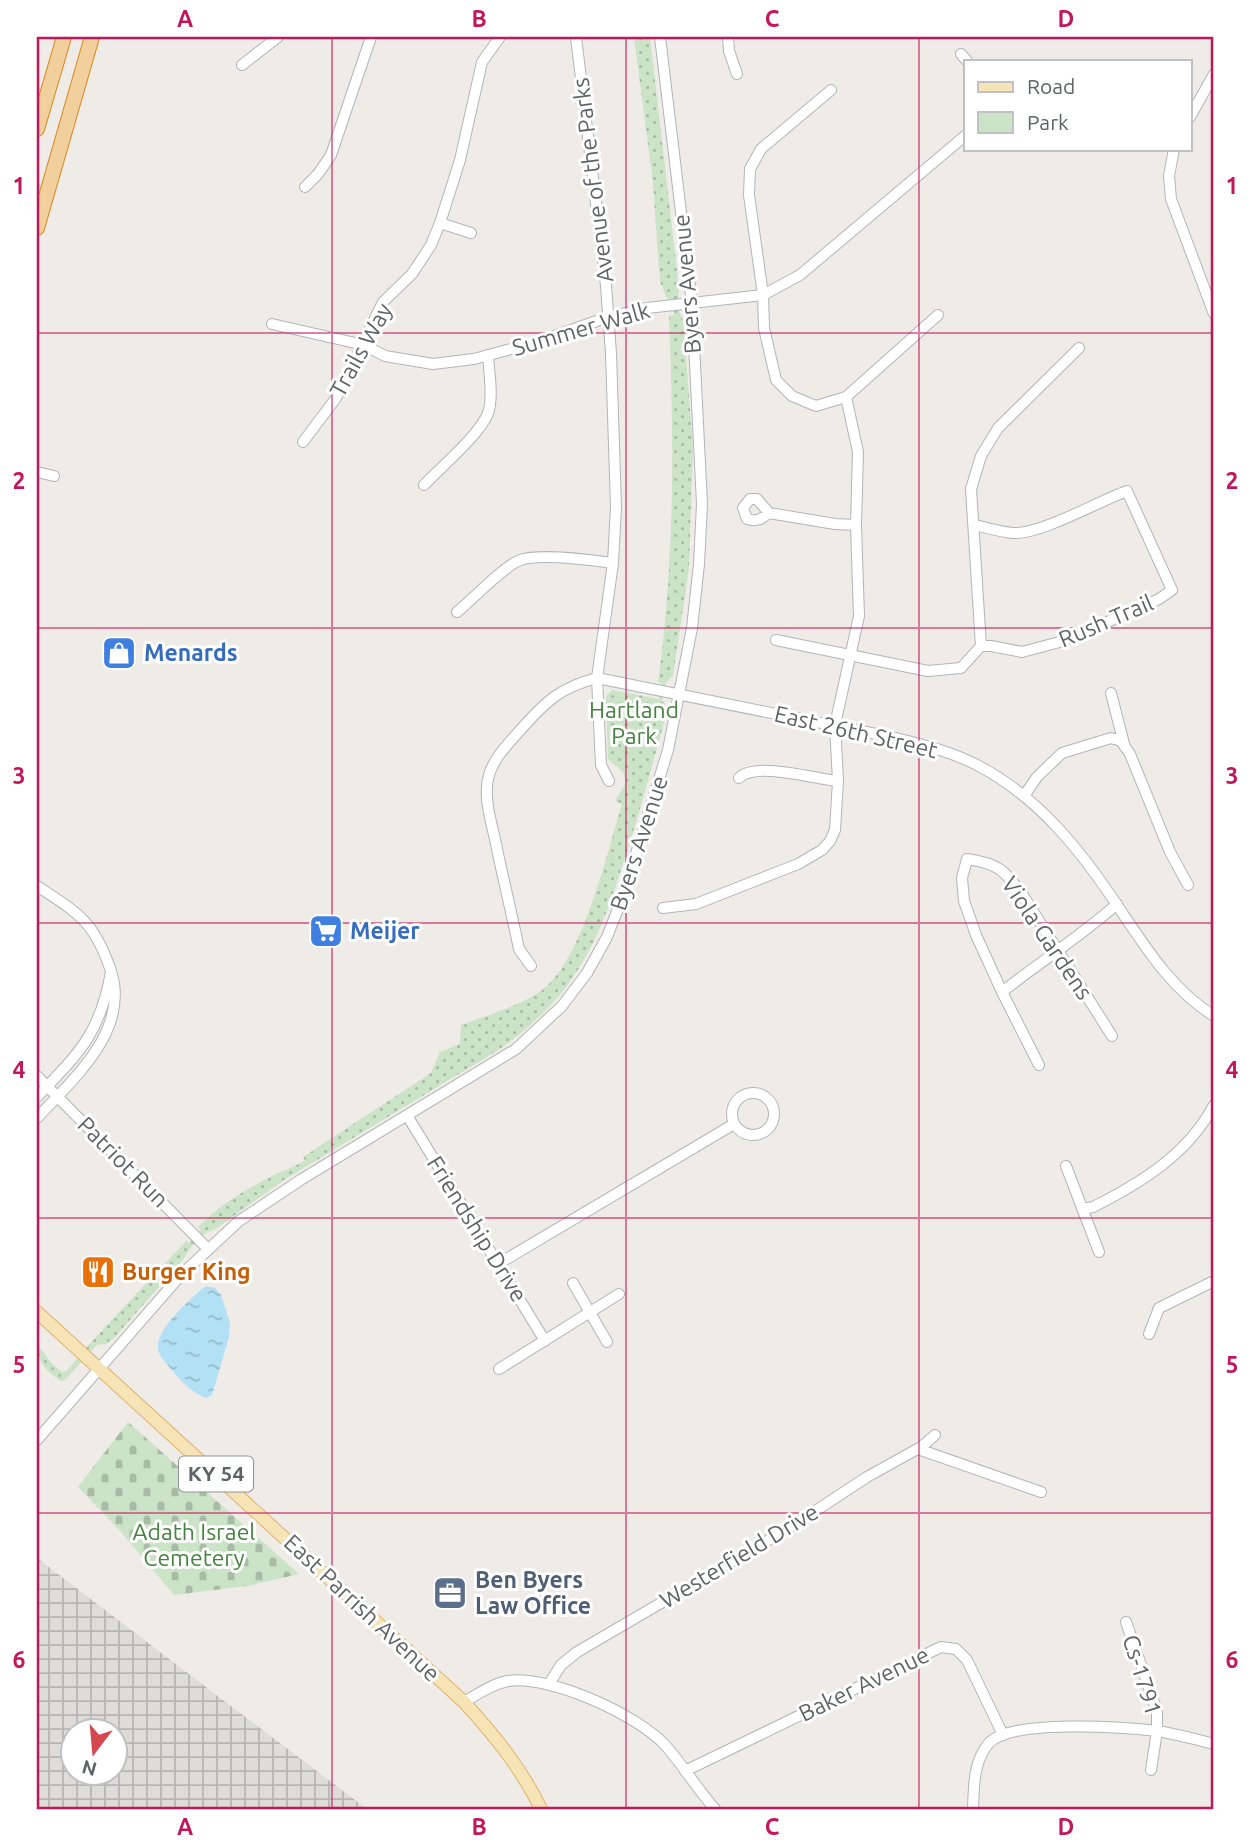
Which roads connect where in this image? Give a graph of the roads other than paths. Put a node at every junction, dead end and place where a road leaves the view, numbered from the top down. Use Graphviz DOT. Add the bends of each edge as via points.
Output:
graph roads {
  1 [pos="64,37"];
  2 [pos="92,37"];
  3 [pos="278,37"];
  4 [pos="369,37"];
  5 [pos="499,37"];
  6 [pos="576,37"];
  7 [pos="660,37"];
  8 [pos="728,37"];
  9 [pos="242,65"];
  10 [pos="737,74"];
  11 [pos="1214,74"];
  12 [pos="831,90"];
  13 [pos="1192,108"];
  14 [pos="37,129"];
  15 [pos="964,137"];
  16 [pos="1174,150"];
  17 [pos="305,187"];
  18 [pos="440,223"];
  19 [pos="37,228"];
  20 [pos="471,233"];
  21 [pos="763,295"];
  22 [pos="692,303"];
  23 [pos="1214,313"];
  24 [pos="937,315"];
  25 [pos="608,317"];
  26 [pos="272,324"];
  27 [pos="364,345"];
  28 [pos="1079,348"];
  29 [pos="488,355"];
  30 [pos="846,397"];
  31 [pos="303,442"];
  32 [pos="37,472"];
  33 [pos="54,476"];
  34 [pos="424,485"];
  35 [pos="769,513"];
  36 [pos="856,525"];
  37 [pos="975,525"];
  38 [pos="613,563"];
  39 [pos="457,612"];
  40 [pos="776,640"];
  41 [pos="981,646"];
  42 [pos="849,654"];
  43 [pos="597,678"];
  44 [pos="1111,693"];
  45 [pos="680,695"];
  46 [pos="835,725"];
  47 [pos="1124,744"];
  48 [pos="739,778"];
  49 [pos="610,781"];
  50 [pos="838,781"];
  51 [pos="1024,796"];
  52 [pos="1188,885"];
  53 [pos="37,886"];
  54 [pos="1117,904"];
  55 [pos="663,908"];
  56 [pos="1056,950"];
  57 [pos="531,965"];
  58 [pos="111,970"];
  59 [pos="1002,992"];
  60 [pos="1214,1016"];
  61 [pos="1112,1036"];
  62 [pos="1039,1065"];
  63 [pos="37,1076"];
  64 [pos="47,1086"];
  65 [pos="57,1096"];
  66 [pos="37,1097"];
  67 [pos="1214,1105"];
  68 [pos="408,1117"];
  69 [pos="37,1118"];
  70 [pos="734,1124"];
  71 [pos="1066,1166"];
  72 [pos="1083,1209"];
  73 [pos="208,1249"];
  74 [pos="1099,1252"];
  75 [pos="498,1264"];
  76 [pos="1214,1281"];
  77 [pos="573,1283"];
  78 [pos="619,1294"];
  79 [pos="37,1312"];
  80 [pos="591,1312"];
  81 [pos="1149,1334"];
  82 [pos="545,1341"];
  83 [pos="607,1342"];
  84 [pos="99,1368"];
  85 [pos="499,1369"];
  86 [pos="935,1435"];
  87 [pos="37,1440"];
  88 [pos="918,1448"];
  89 [pos="1041,1492"];
  90 [pos="1126,1622"];
  91 [pos="550,1684"];
  92 [pos="464,1702"];
  93 [pos="1157,1731"];
  94 [pos="1003,1735"];
  95 [pos="1214,1744"];
  96 [pos="1151,1770"];
  97 [pos="685,1772"];
  98 [pos="541,1809"];
  99 [pos="715,1809"];
  100 [pos="973,1809"];
  1 -- 14 [label="highway"];
  2 -- 19 [label="highway"];
  3 -- 9 [label="street"];
  4 -- 17 [label="street" via="331,155"];
  5 -- 18 [label="street, Trails Way" via="482,62"];
  6 -- 25 [label="street, Avenue of the Parks"];
  7 -- 22 [label="street, Byers Avenue"];
  8 -- 10 [label="street"];
  11 -- 13 [label="street"];
  12 -- 21 [label="street" via="761,149 750,169 749,195"];
  15 -- 21 [label="street, Summer Walk" via="800,275"];
  16 -- 23 [label="street" via="1171,199"];
  18 -- 20 [label="street"];
  18 -- 27 [label="street, Trails Way" via="412,274 383,302"];
  21 -- 22 [label="street, Summer Walk"];
  21 -- 30 [label="street" via="764,328 776,380 792,396 816,406"];
  22 -- 25 [label="street, Summer Walk"];
  22 -- 45 [label="street, Byers Avenue" via="702,504 692,628"];
  24 -- 30 [label="street"];
  25 -- 29 [label="street, Summer Walk"];
  25 -- 38 [label="street, Avenue of the Parks" via="616,507"];
  26 -- 27 [label="street, Summer Walk"];
  27 -- 29 [label="street, Summer Walk" via="385,356 427,363"];
  27 -- 31 [label="street, Trails Way" via="336,398"];
  28 -- 37 [label="street" via="998,428 981,456 971,489"];
  29 -- 34 [label="street" via="488,414"];
  30 -- 36 [label="street" via="858,452"];
  32 -- 33 [label="street"];
  35 -- 36 [label="street"];
  36 -- 42 [label="street" via="859,616"];
  37 -- 41 [label="street"];
  37 -- 41 [label="street, Rush Trail" via="1016,533 1056,523 1127,491 1172,590 1067,640 1022,652"];
  38 -- 39 [label="street" via="569,558 518,561"];
  38 -- 43 [label="street, Avenue of the Parks"];
  40 -- 42 [label="street"];
  41 -- 42 [label="street" via="961,668 928,671"];
  42 -- 46 [label="street"];
  43 -- 45 [label="street, East 26th Street"];
  43 -- 49 [label="street, Avenue of the Parks" via="601,765"];
  43 -- 57 [label="street" via="572,685 539,709 489,773 494,831 519,949"];
  44 -- 47 [label="street"];
  45 -- 46 [label="street, East 26th Street"];
  45 -- 68 [label="street, Byers Avenue" via="659,783 623,896 587,974 562,1006 516,1049"];
  46 -- 50 [label="street"];
  46 -- 51 [label="street, East 26th Street" via="937,749 976,765"];
  47 -- 51 [label="street" via="1111,738 1062,753"];
  47 -- 52 [label="street"];
  48 -- 50 [label="street" via="761,770"];
  50 -- 55 [label="street" via="835,830 822,850 696,904"];
  51 -- 54 [label="street, East 26th Street" via="1072,843"];
  53 -- 58 [label="street" via="88,923"];
  54 -- 56 [label="street"];
  54 -- 60 [label="street, East 26th Street" via="1177,987"];
  56 -- 59 [label="street"];
  56 -- 59 [label="street, Viola Gardens" via="1008,876 992,863 967,859 962,878 964,901"];
  56 -- 61 [label="street, Viola Gardens"];
  58 -- 64 [label="street" via="106,1001 89,1039"];
  58 -- 65 [label="street" via="117,991 111,1023 92,1057"];
  59 -- 62 [label="street"];
  63 -- 64 [label="street, Patriot Run"];
  64 -- 65 [label="street, Patriot Run"];
  64 -- 66 [label="street"];
  65 -- 69 [label="street"];
  65 -- 73 [label="street, Patriot Run"];
  67 -- 72 [label="street" via="1192,1136 1151,1175 1093,1208"];
  68 -- 73 [label="street, Byers Avenue" via="302,1179 239,1221"];
  68 -- 75 [label="street, Friendship Drive"];
  70 -- 75 [label="street"];
  71 -- 72 [label="street"];
  72 -- 74 [label="street"];
  73 -- 84 [label="street, Byers Avenue"];
  75 -- 82 [label="street, Friendship Drive"];
  76 -- 81 [label="street" via="1159,1308"];
  77 -- 80 [label="street"];
  78 -- 80 [label="street"];
  79 -- 84 [label="main road, East Parrish Avenue / KY 54"];
  80 -- 82 [label="street"];
  80 -- 83 [label="street"];
  82 -- 85 [label="street"];
  84 -- 87 [label="street, Byers Avenue"];
  84 -- 92 [label="main road, East Parrish Avenue / KY 54"];
  86 -- 88 [label="street, Westerfield Drive"];
  88 -- 89 [label="street"];
  88 -- 91 [label="street, Westerfield Drive" via="577,1652 561,1665"];
  90 -- 93 [label="street, Cs-1791" via="1155,1702"];
  91 -- 92 [label="street" via="505,1681"];
  91 -- 97 [label="street" via="632,1720 665,1746"];
  92 -- 98 [label="main road, East Parrish Avenue / KY 54" via="503,1746"];
  93 -- 94 [label="street" via="1073,1727"];
  93 -- 95 [label="street"];
  93 -- 96 [label="street, Cs-1791"];
  94 -- 97 [label="street, Baker Avenue" via="967,1660 956,1649 941,1647"];
  94 -- 100 [label="street" via="988,1745 979,1759"];
  97 -- 99 [label="street"];
}
